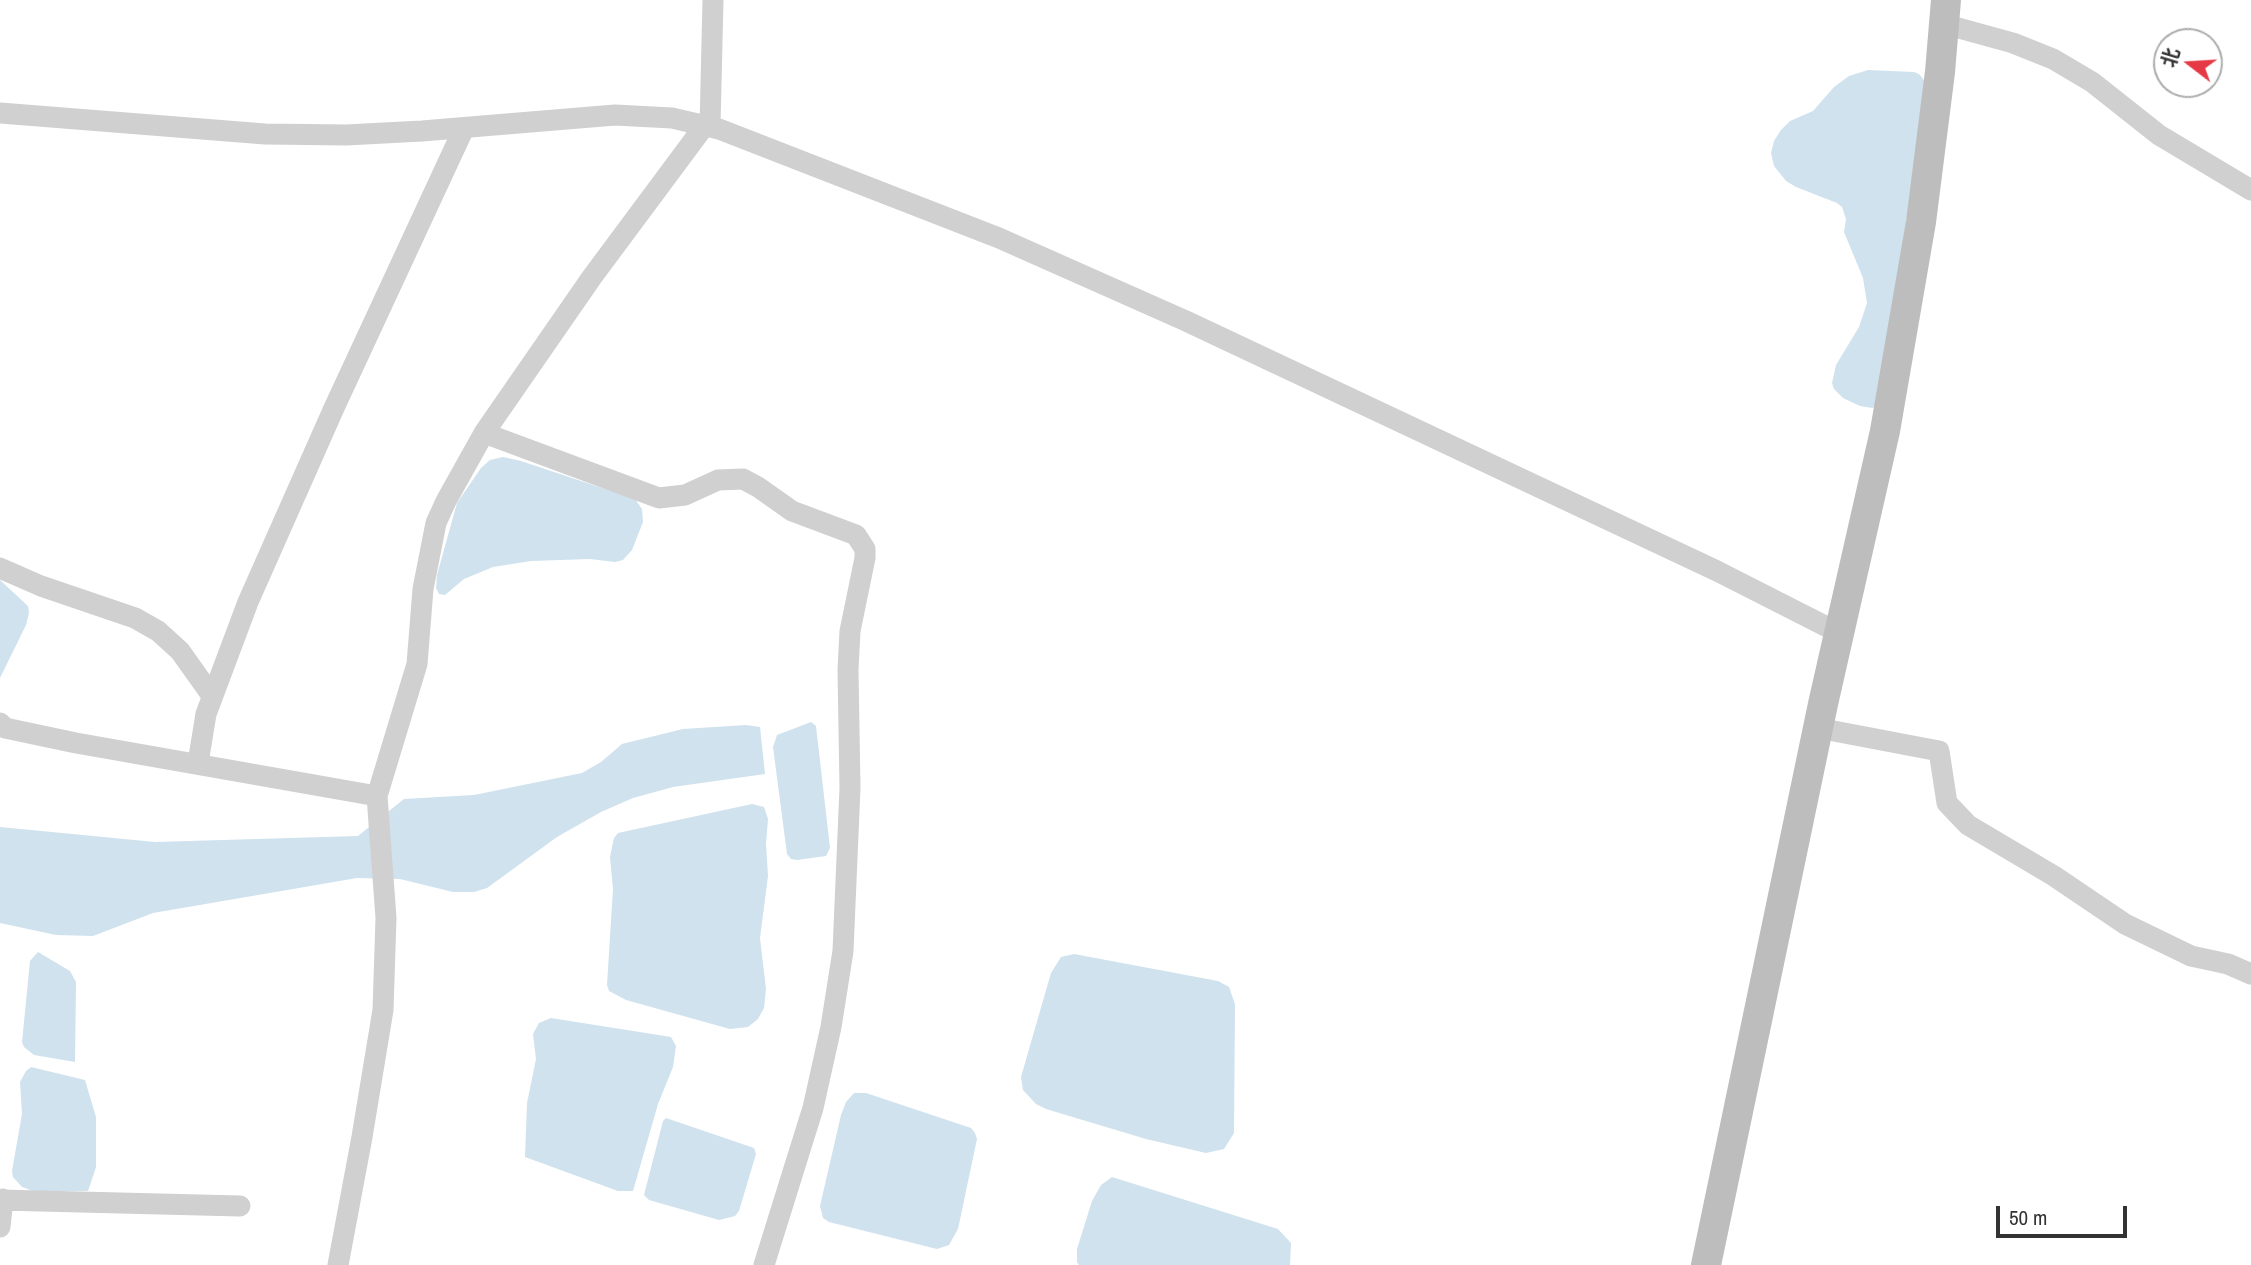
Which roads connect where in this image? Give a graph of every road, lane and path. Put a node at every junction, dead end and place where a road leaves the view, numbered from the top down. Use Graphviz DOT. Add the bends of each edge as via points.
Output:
graph roads {
  1 [pos="713,0"];
  2 [pos="1945,12"];
  3 [pos="0,113"];
  4 [pos="708,126"];
  5 [pos="464,128"];
  6 [pos="2251,190"];
  7 [pos="484,433"];
  8 [pos="0,568"];
  9 [pos="1839,633"];
  10 [pos="212,696"];
  11 [pos="0,723"];
  12 [pos="1818,728"];
  13 [pos="198,763"];
  14 [pos="377,796"];
  15 [pos="2251,974"];
  16 [pos="2,1199"];
  17 [pos="240,1206"];
  18 [pos="0,1227"];
  19 [pos="338,1265"];
  20 [pos="764,1265"];
  21 [pos="1706,1265"];
  1 -- 4 [label="street"];
  2 -- 6 [label="street" via="2053,59 2092,82 2159,135"];
  2 -- 9 [label="street" via="1930,155 1898,360"];
  3 -- 5 [label="street" via="265,134"];
  4 -- 5 [label="street" via="672,118 615,115"];
  4 -- 7 [label="street" via="592,277"];
  4 -- 9 [label="street" via="1024,249 1471,455"];
  5 -- 10 [label="street" via="334,408 248,602"];
  7 -- 14 [label="street" via="436,523 423,589 417,664"];
  7 -- 20 [label="street" via="659,498 685,495 718,480 743,479 792,512 856,535 864,549 848,670 850,789 844,951 813,1108"];
  8 -- 10 [label="street" via="135,618 158,631 180,650"];
  9 -- 12 [label="street"];
  10 -- 13 [label="street"];
  11 -- 13 [label="street" via="5,728 76,743"];
  12 -- 15 [label="street" via="1939,751 1947,803 1968,825 2125,923 2191,956"];
  12 -- 21 [label="street"];
  13 -- 14 [label="street"];
  14 -- 19 [label="street" via="386,918 383,1010"];
  16 -- 17 [label="street"];
  16 -- 18 [label="street"];
}
